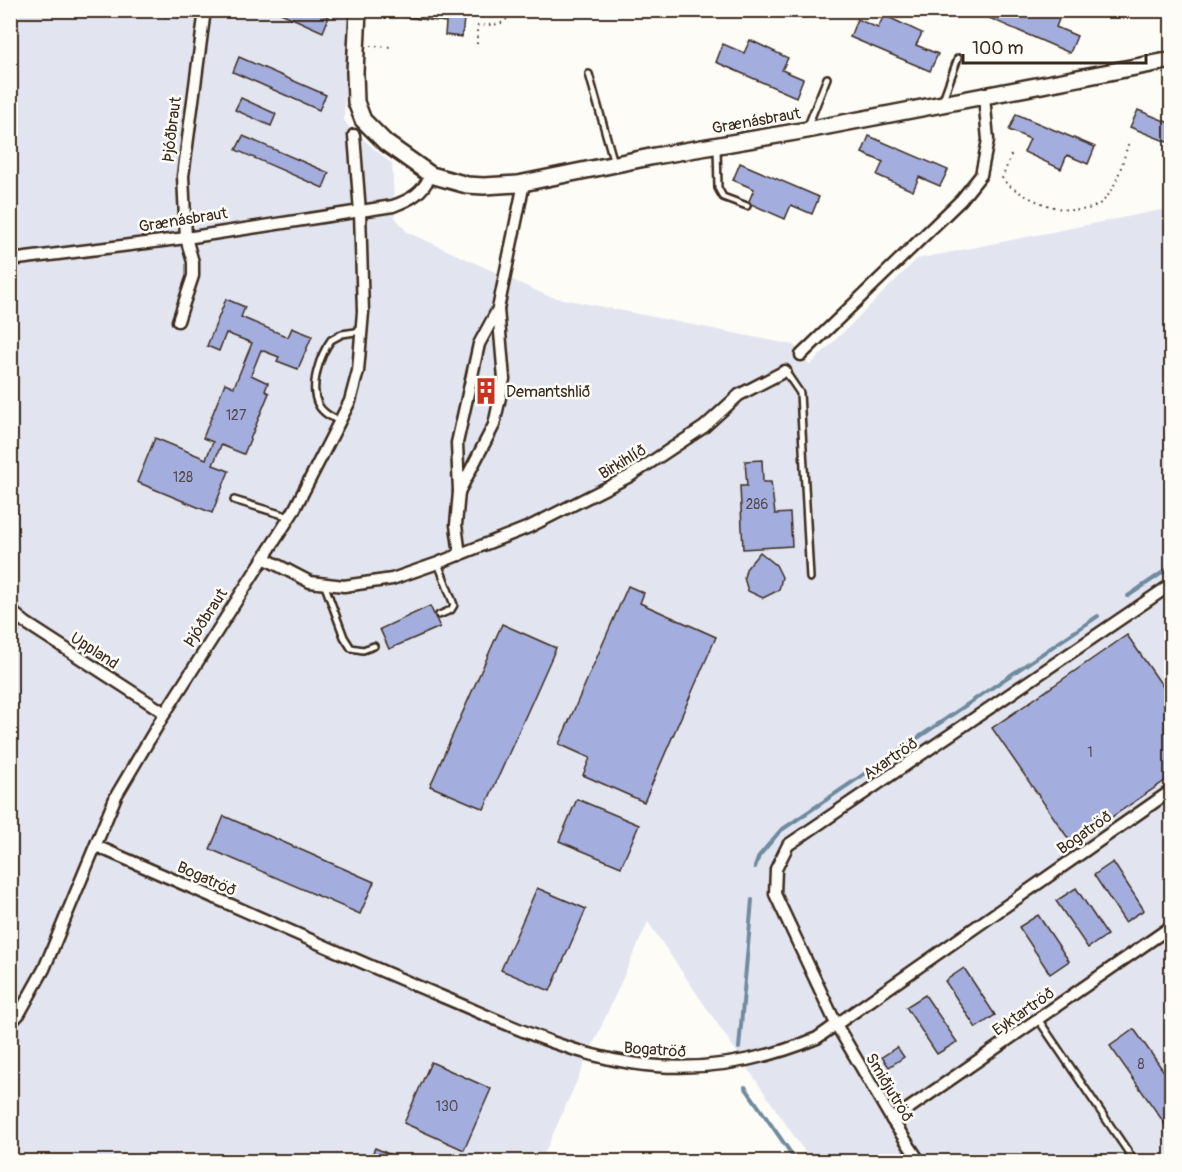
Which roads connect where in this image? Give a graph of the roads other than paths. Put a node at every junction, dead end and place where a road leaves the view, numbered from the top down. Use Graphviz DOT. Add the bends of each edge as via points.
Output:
graph roads {
  1 [pos="358,10"];
  2 [pos="204,15"];
  3 [pos="958,58"];
  4 [pos="1172,60"];
  5 [pos="589,74"];
  6 [pos="827,78"];
  7 [pos="984,96"];
  8 [pos="941,104"];
  9 [pos="807,130"];
  10 [pos="354,135"];
  11 [pos="717,146"];
  12 [pos="614,164"];
  13 [pos="431,175"];
  14 [pos="524,183"];
  15 [pos="747,206"];
  16 [pos="360,212"];
  17 [pos="186,238"];
  18 [pos="10,260"];
  19 [pos="498,309"];
  20 [pos="178,321"];
  21 [pos="362,332"];
  22 [pos="801,355"];
  23 [pos="785,370"];
  24 [pos="341,422"];
  25 [pos="459,492"];
  26 [pos="234,500"];
  27 [pos="290,517"];
  28 [pos="460,555"];
  29 [pos="264,558"];
  30 [pos="438,563"];
  31 [pos="810,578"];
  32 [pos="325,586"];
  33 [pos="1170,588"];
  34 [pos="10,610"];
  35 [pos="439,615"];
  36 [pos="374,646"];
  37 [pos="165,713"];
  38 [pos="1172,790"];
  39 [pos="96,846"];
  40 [pos="1172,926"];
  41 [pos="1037,1019"];
  42 [pos="10,1024"];
  43 [pos="837,1026"];
  44 [pos="892,1120"];
  45 [pos="920,1161"];
  46 [pos="1135,1161"];
  1 -- 13 [label="street" via="356,102 363,120 386,143"];
  2 -- 17 [label="street, Þjóðbraut" via="183,177"];
  3 -- 8 [label="lane"];
  4 -- 7 [label="street, Grænásbraut"];
  5 -- 12 [label="lane"];
  6 -- 9 [label="lane"];
  7 -- 8 [label="street, Grænásbraut"];
  7 -- 22 [label="street" via="988,140 981,176"];
  8 -- 9 [label="street, Grænásbraut"];
  9 -- 11 [label="street, Grænásbraut"];
  10 -- 16 [label="street"];
  11 -- 12 [label="street, Grænásbraut"];
  11 -- 15 [label="lane" via="718,188 723,197"];
  12 -- 14 [label="street, Grænásbraut"];
  13 -- 14 [label="street, Grænásbraut" via="467,185"];
  13 -- 16 [label="street, Grænásbraut" via="414,198"];
  14 -- 19 [label="street"];
  16 -- 17 [label="street, Grænásbraut"];
  16 -- 21 [label="street, Þjóðbraut"];
  17 -- 18 [label="street, Grænásbraut"];
  17 -- 20 [label="street, Þjóðbraut" via="193,276"];
  19 -- 25 [label="street" via="479,344 457,443"];
  19 -- 25 [label="street" via="504,379 494,425"];
  21 -- 24 [label="street, Þjóðbraut" via="358,371"];
  21 -- 24 [label="lane" via="342,334 331,340 317,376 317,404"];
  23 -- 28 [label="street, Birkihlíð" via="739,395 704,427 630,476 529,527"];
  23 -- 31 [label="lane" via="800,393"];
  24 -- 27 [label="street, Þjóðbraut"];
  25 -- 28 [label="street" via="456,525"];
  26 -- 27 [label="lane"];
  27 -- 29 [label="street, Þjóðbraut"];
  28 -- 30 [label="street, Birkihlíð"];
  29 -- 32 [label="street, Birkihlíð"];
  29 -- 37 [label="street, Þjóðbraut"];
  30 -- 32 [label="street, Birkihlíð" via="366,585"];
  30 -- 35 [label="lane" via="454,605"];
  32 -- 36 [label="lane" via="351,648 363,650"];
  33 -- 43 [label="street, Axartröð" via="788,845 776,869 775,894"];
  34 -- 37 [label="street, Uppland"];
  37 -- 39 [label="street, Þjóðbraut" via="116,796"];
  38 -- 43 [label="street, Bogatröð"];
  39 -- 42 [label="street, Þjóðbraut" via="44,969"];
  39 -- 43 [label="street, Bogatröð" via="412,984 588,1055 656,1066 724,1064 772,1056"];
  40 -- 41 [label="street, Eyktartröð"];
  41 -- 44 [label="street, Eyktartröð"];
  41 -- 46 [label="lane"];
  43 -- 44 [label="street, Smiðjutröð"];
  44 -- 45 [label="street, Smiðjutröð"];
}
